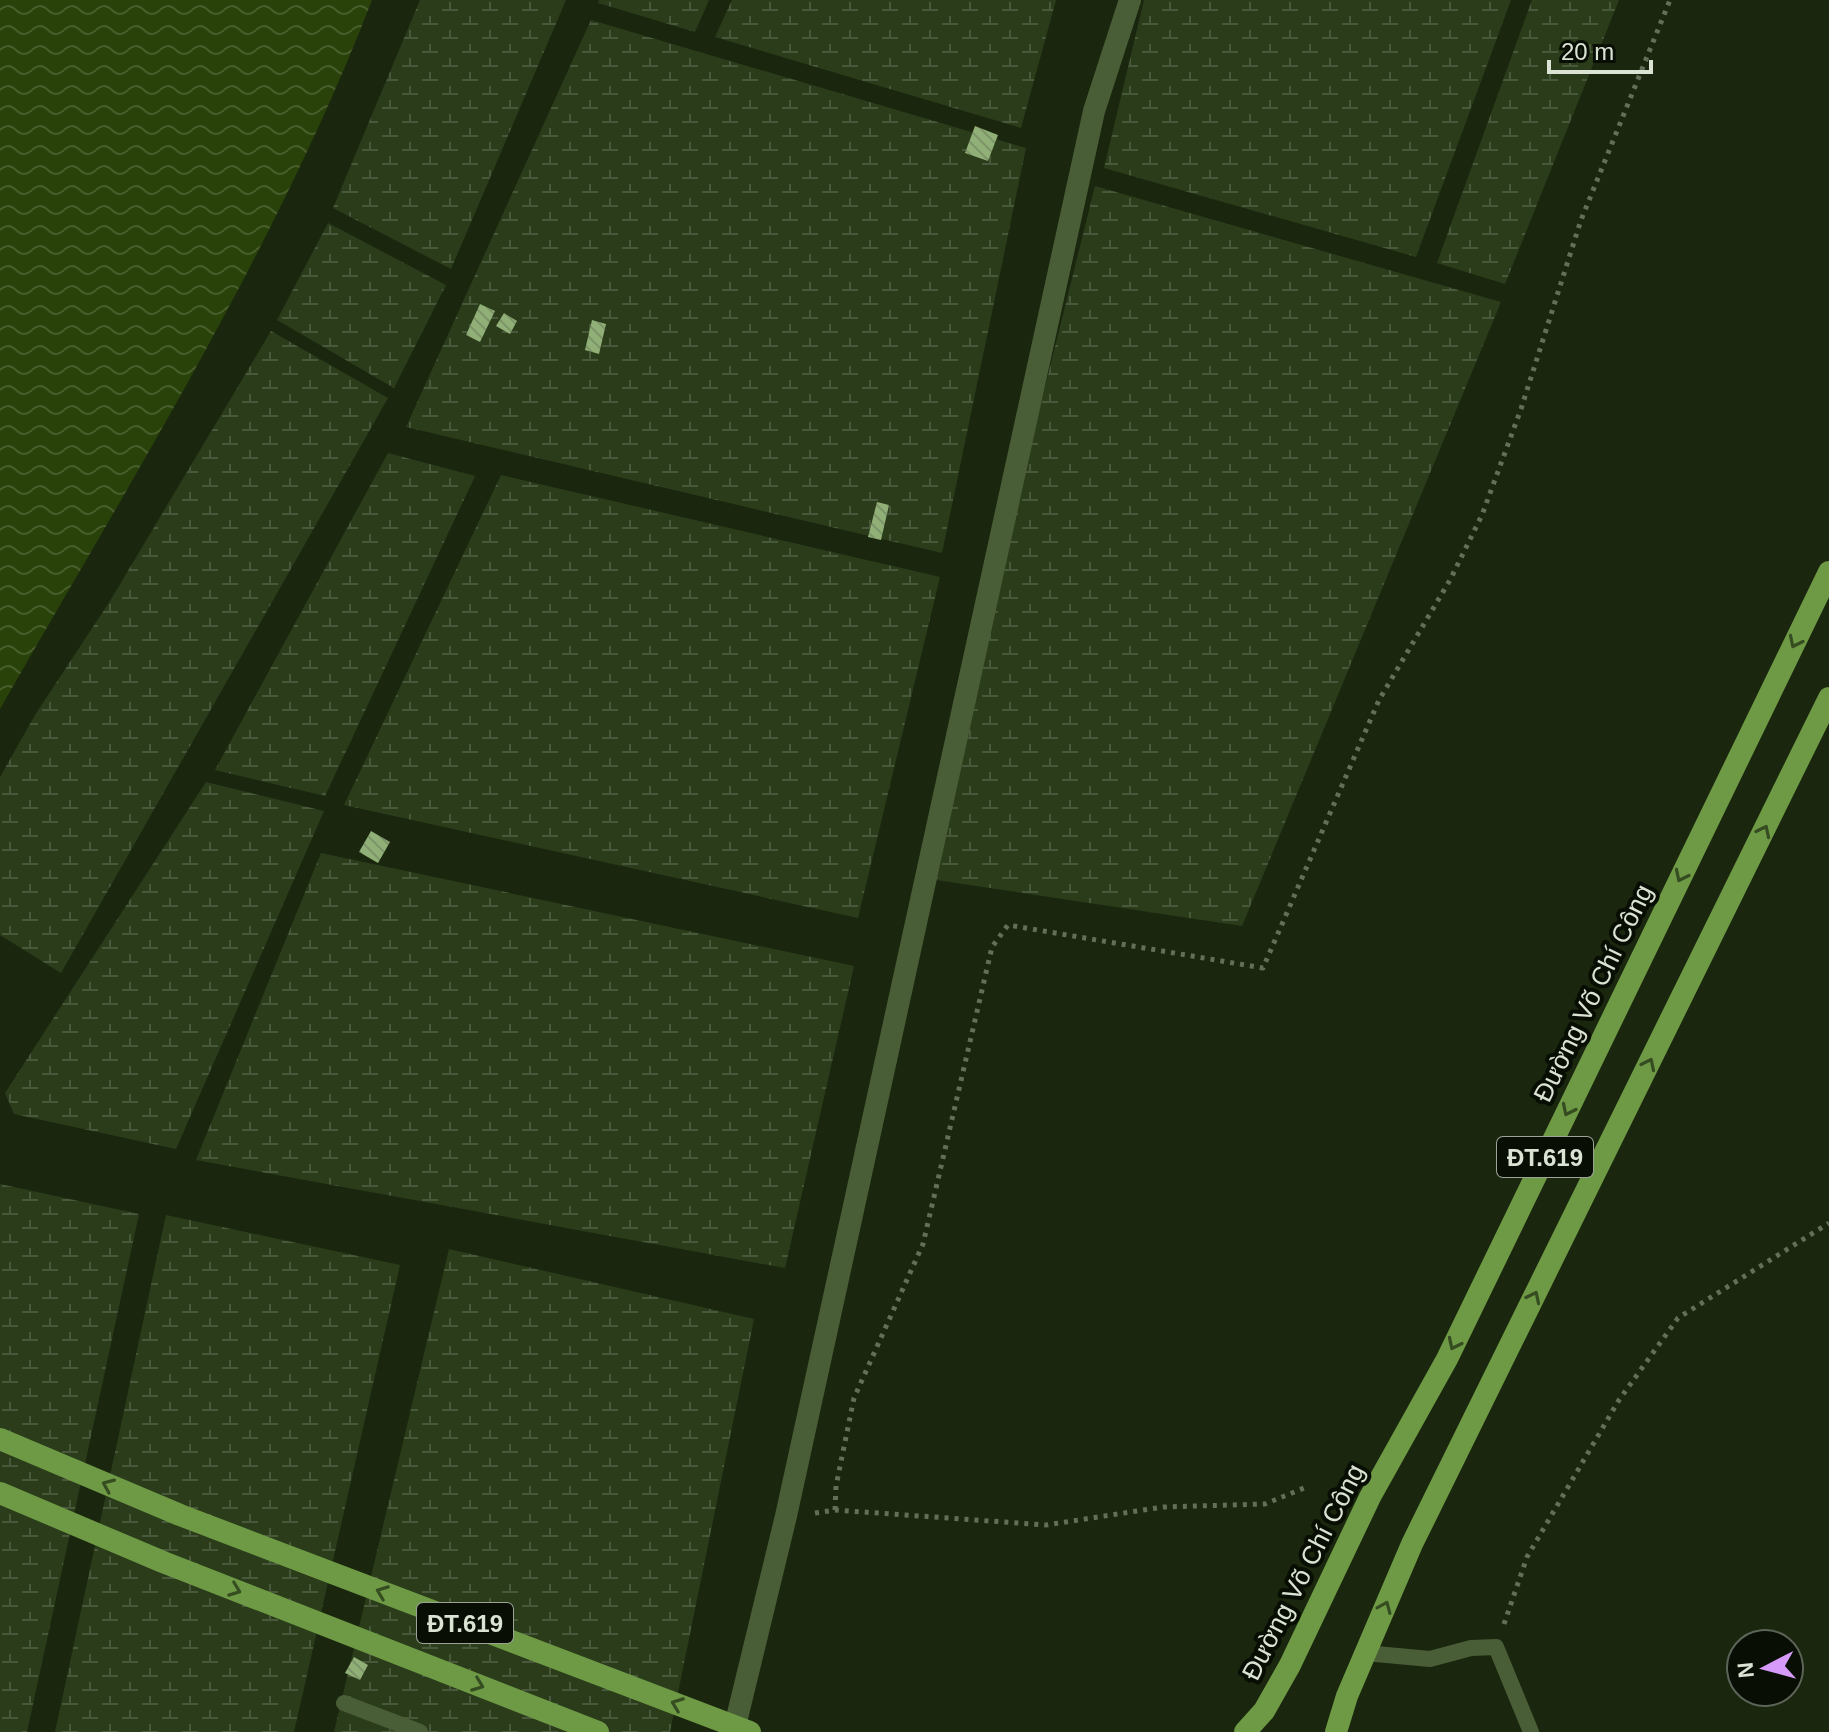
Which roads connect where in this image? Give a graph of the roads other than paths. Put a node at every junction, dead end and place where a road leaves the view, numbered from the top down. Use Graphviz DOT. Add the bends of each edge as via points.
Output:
graph roads {
  1 [pos="1130,0"];
  2 [pos="1829,572"];
  3 [pos="1829,698"];
  4 [pos="0,1439"];
  5 [pos="0,1493"];
  6 [pos="1365,1653"];
  7 [pos="344,1703"];
  8 [pos="742,1729"];
  9 [pos="420,1732"];
  10 [pos="598,1732"];
  11 [pos="1245,1732"];
  12 [pos="1336,1732"];
  13 [pos="1531,1732"];
  1 -- 8 [label="street" via="1094,111"];
  2 -- 11 [label="main road, Đường Võ Chí Công / ĐT.619, one-way" via="1447,1359 1370,1497 1290,1665 1264,1711"];
  6 -- 3 [label="main road, ĐT.619, one-way" via="1412,1544"];
  8 -- 4 [label="main road, ĐT.619, one-way" via="180,1515"];
  5 -- 10 [label="main road, ĐT.619, one-way"];
  6 -- 12 [label="main road, ĐT.619"];
  6 -- 13 [label="lane" via="1430,1659 1496,1647"];
  7 -- 9 [label="lane"];
}
